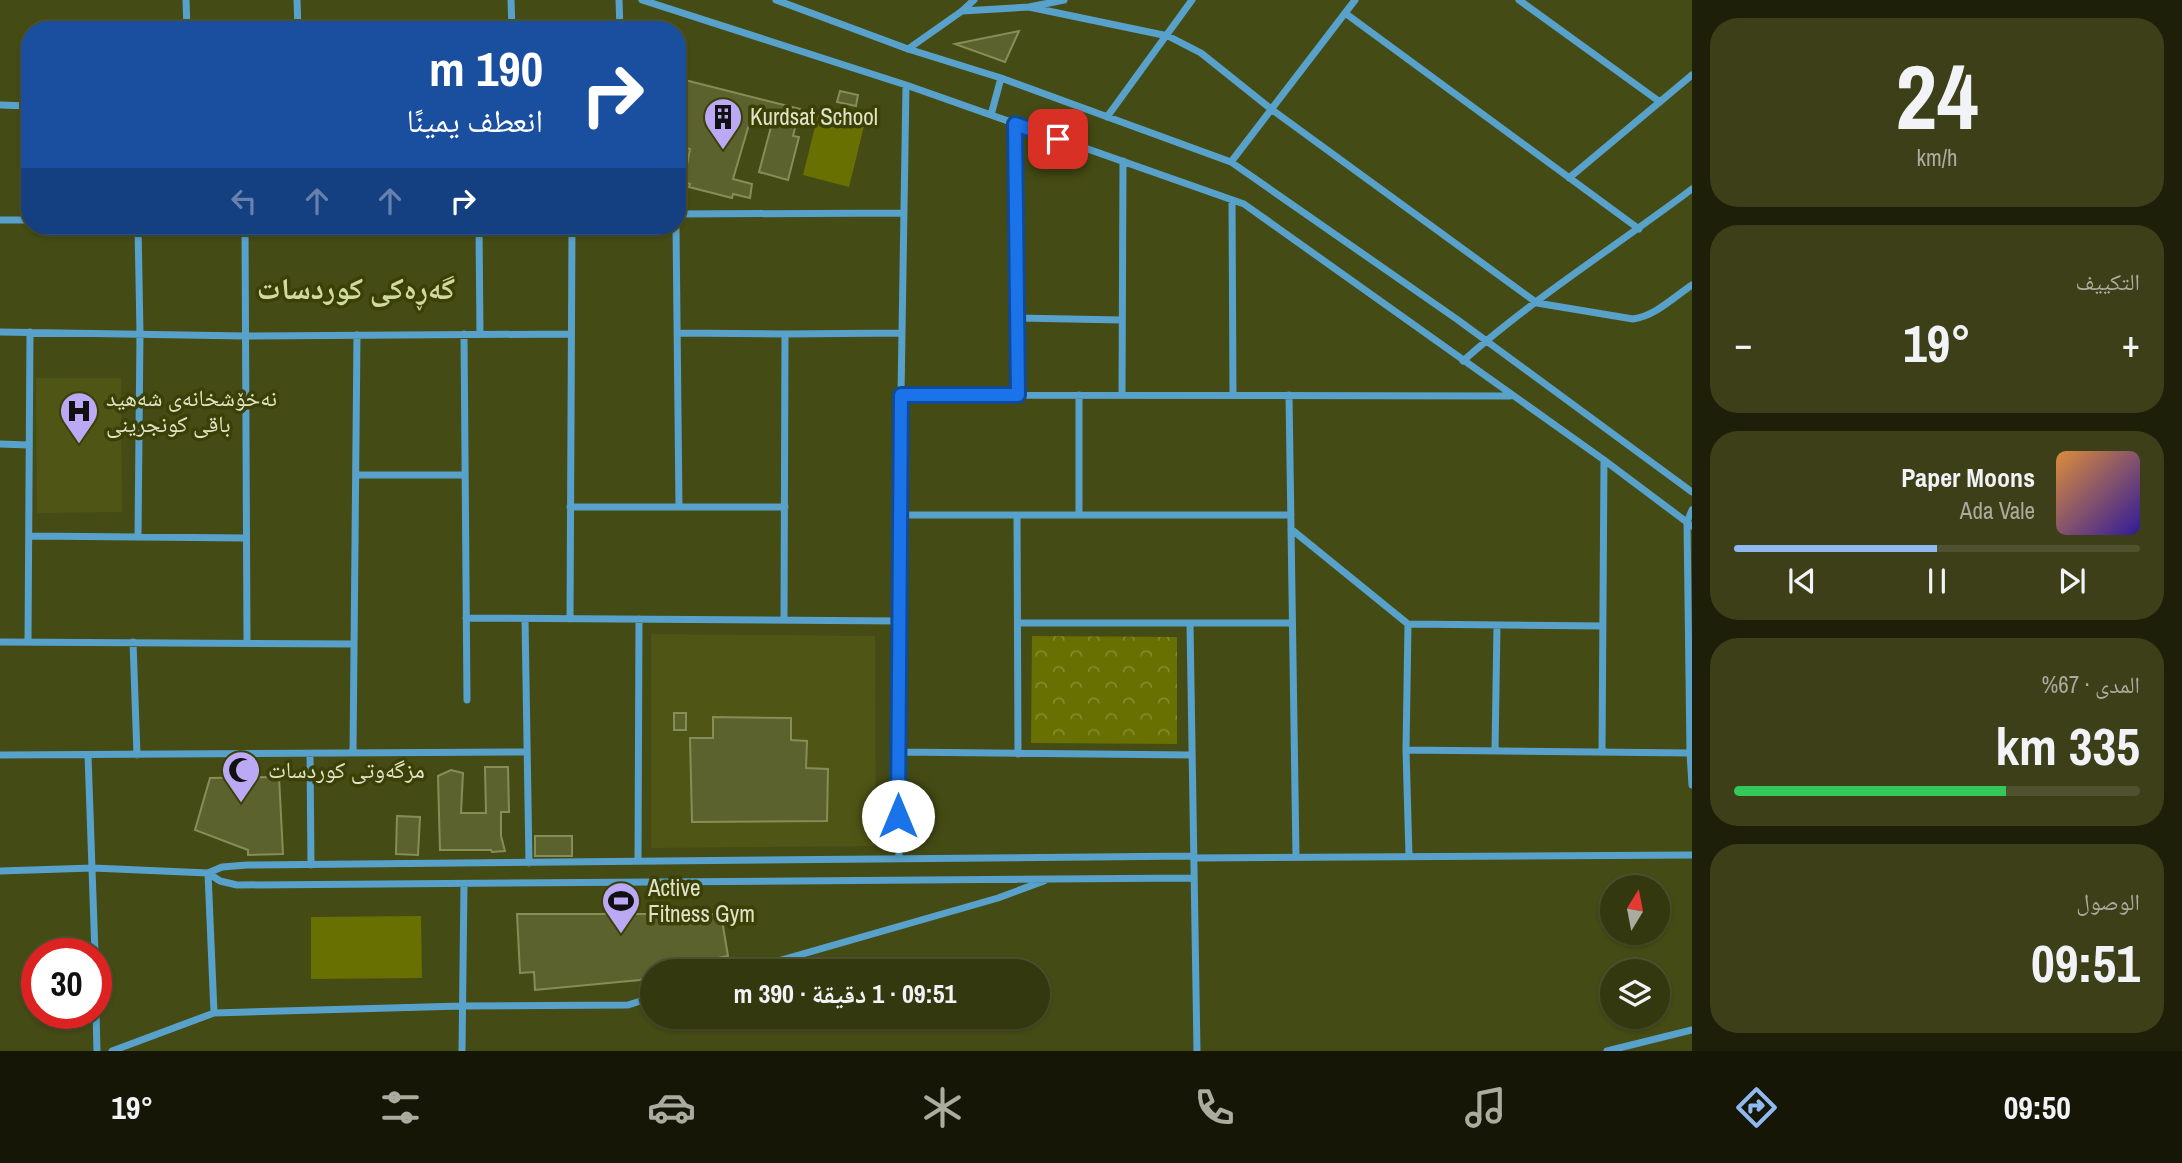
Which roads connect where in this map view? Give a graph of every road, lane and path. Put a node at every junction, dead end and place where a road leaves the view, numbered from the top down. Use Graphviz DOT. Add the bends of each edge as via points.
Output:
graph roads {
  1 [pos="186,0"];
  2 [pos="297,0"];
  3 [pos="511,0"];
  4 [pos="619,0"];
  5 [pos="642,0"];
  6 [pos="776,0"];
  7 [pos="974,0"];
  8 [pos="1064,0"];
  9 [pos="1192,0"];
  10 [pos="1355,0"];
  11 [pos="1519,0"];
  12 [pos="1029,8"];
  13 [pos="962,11"];
  14 [pos="1345,13"];
  15 [pos="187,21"];
  16 [pos="298,21"];
  17 [pos="512,21"];
  18 [pos="620,21"];
  19 [pos="1168,36"];
  20 [pos="908,49"];
  21 [pos="1692,75"];
  22 [pos="1001,78"];
  23 [pos="906,85"];
  24 [pos="1660,102"];
  25 [pos="0,105"];
  26 [pos="21,106"];
  27 [pos="1271,109"];
  28 [pos="991,115"];
  29 [pos="1107,117"];
  30 [pos="1015,124"];
  31 [pos="1123,161"];
  32 [pos="1231,162"];
  33 [pos="1569,177"];
  34 [pos="1692,190"];
  35 [pos="1232,200"];
  36 [pos="904,213"];
  37 [pos="686,214"];
  38 [pos="0,220"];
  39 [pos="21,220"];
  40 [pos="1639,229"];
  41 [pos="138,235"];
  42 [pos="245,235"];
  43 [pos="478,235"];
  44 [pos="572,235"];
  45 [pos="676,235"];
  46 [pos="1692,285"];
  47 [pos="1537,303"];
  48 [pos="1017,318"];
  49 [pos="1122,320"];
  50 [pos="0,332"];
  51 [pos="30,332"];
  52 [pos="902,332"];
  53 [pos="140,333"];
  54 [pos="677,333"];
  55 [pos="464,334"];
  56 [pos="480,334"];
  57 [pos="571,334"];
  58 [pos="785,334"];
  59 [pos="357,335"];
  60 [pos="246,337"];
  61 [pos="1486,341"];
  62 [pos="1463,361"];
  63 [pos="901,395"];
  64 [pos="1018,395"];
  65 [pos="1079,395"];
  66 [pos="1122,395"];
  67 [pos="1233,395"];
  68 [pos="1289,395"];
  69 [pos="1511,396"];
  70 [pos="0,444"];
  71 [pos="29,445"];
  72 [pos="1604,460"];
  73 [pos="356,475"];
  74 [pos="465,475"];
  75 [pos="1692,492"];
  76 [pos="570,507"];
  77 [pos="679,507"];
  78 [pos="785,507"];
  79 [pos="1692,510"];
  80 [pos="901,515"];
  81 [pos="1017,515"];
  82 [pos="1079,515"];
  83 [pos="1291,515"];
  84 [pos="1689,524"];
  85 [pos="1291,529"];
  86 [pos="29,536"];
  87 [pos="138,536"];
  88 [pos="246,538"];
  89 [pos="466,618"];
  90 [pos="525,619"];
  91 [pos="569,619"];
  92 [pos="639,619"];
  93 [pos="784,620"];
  94 [pos="900,621"];
  95 [pos="1018,623"];
  96 [pos="1190,623"];
  97 [pos="1292,623"];
  98 [pos="1408,624"];
  99 [pos="1497,625"];
  100 [pos="1602,626"];
  101 [pos="0,642"];
  102 [pos="29,642"];
  103 [pos="133,642"];
  104 [pos="247,642"];
  105 [pos="354,644"];
  106 [pos="467,700"];
  107 [pos="1406,750"];
  108 [pos="1495,751"];
  109 [pos="527,752"];
  110 [pos="898,752"];
  111 [pos="1602,752"];
  112 [pos="353,753"];
  113 [pos="1690,753"];
  114 [pos="310,754"];
  115 [pos="1018,754"];
  116 [pos="0,755"];
  117 [pos="88,755"];
  118 [pos="137,755"];
  119 [pos="1192,755"];
  120 [pos="1692,785"];
  121 [pos="1692,855"];
  122 [pos="1409,856"];
  123 [pos="1194,857"];
  124 [pos="1296,857"];
  125 [pos="899,859"];
  126 [pos="638,861"];
  127 [pos="529,863"];
  128 [pos="311,865"];
  129 [pos="93,868"];
  130 [pos="0,871"];
  131 [pos="208,873"];
  132 [pos="1194,878"];
  133 [pos="1053,879"];
  134 [pos="464,884"];
  135 [pos="95,938"];
  136 [pos="785,959"];
  137 [pos="640,1001"];
  138 [pos="462,1006"];
  139 [pos="214,1013"];
  140 [pos="96,1029"];
  141 [pos="1692,1030"];
  142 [pos="97,1051"];
  143 [pos="112,1051"];
  144 [pos="462,1051"];
  145 [pos="1196,1051"];
  146 [pos="1607,1051"];
  1 -- 15 [label="street"];
  2 -- 16 [label="street"];
  3 -- 17 [label="street"];
  4 -- 18 [label="street"];
  5 -- 23 [label="street"];
  6 -- 20 [label="street"];
  7 -- 13 [label="street"];
  8 -- 12 [label="street"];
  9 -- 19 [label="street"];
  10 -- 14 [label="street"];
  11 -- 24 [label="street"];
  12 -- 13 [label="street"];
  12 -- 19 [label="street"];
  13 -- 20 [label="street"];
  14 -- 27 [label="street"];
  14 -- 33 [label="street"];
  19 -- 27 [label="street" via="1201,53"];
  19 -- 29 [label="street"];
  20 -- 22 [label="street"];
  21 -- 24 [label="street"];
  22 -- 28 [label="street"];
  22 -- 29 [label="street"];
  23 -- 28 [label="street"];
  23 -- 36 [label="street"];
  24 -- 33 [label="street"];
  25 -- 26 [label="street"];
  27 -- 32 [label="street"];
  27 -- 47 [label="street"];
  28 -- 30 [label="street"];
  29 -- 32 [label="street"];
  30 -- 31 [label="street"];
  30 -- 48 [label="street"];
  31 -- 35 [label="street"];
  31 -- 49 [label="street"];
  32 -- 61 [label="street"];
  33 -- 40 [label="street"];
  34 -- 40 [label="street"];
  35 -- 62 [label="street" via="1244,204"];
  35 -- 67 [label="street"];
  36 -- 37 [label="street"];
  36 -- 52 [label="street"];
  38 -- 39 [label="street"];
  40 -- 47 [label="street"];
  41 -- 53 [label="street"];
  42 -- 60 [label="street"];
  43 -- 56 [label="street"];
  44 -- 57 [label="street"];
  45 -- 54 [label="street"];
  46 -- 47 [label="street" via="1652,313 1633,319"];
  47 -- 61 [label="street"];
  48 -- 49 [label="street"];
  48 -- 64 [label="street"];
  49 -- 66 [label="street"];
  50 -- 51 [label="street"];
  51 -- 53 [label="street"];
  51 -- 71 [label="street"];
  52 -- 58 [label="street"];
  52 -- 63 [label="street"];
  53 -- 60 [label="street"];
  53 -- 87 [label="street"];
  54 -- 58 [label="street"];
  54 -- 77 [label="street"];
  55 -- 56 [label="street"];
  55 -- 59 [label="street"];
  55 -- 74 [label="street"];
  56 -- 57 [label="street"];
  57 -- 76 [label="street"];
  58 -- 78 [label="street"];
  59 -- 60 [label="street"];
  59 -- 73 [label="street"];
  60 -- 88 [label="street"];
  61 -- 62 [label="street"];
  61 -- 75 [label="street"];
  62 -- 69 [label="street"];
  63 -- 64 [label="street"];
  63 -- 80 [label="street"];
  64 -- 65 [label="street"];
  65 -- 66 [label="street"];
  65 -- 82 [label="street"];
  66 -- 67 [label="street"];
  67 -- 68 [label="street"];
  68 -- 69 [label="street"];
  68 -- 83 [label="street"];
  69 -- 72 [label="street"];
  70 -- 71 [label="street"];
  71 -- 86 [label="street"];
  72 -- 84 [label="street"];
  72 -- 100 [label="street"];
  73 -- 74 [label="street"];
  73 -- 105 [label="street"];
  74 -- 89 [label="street"];
  76 -- 77 [label="street"];
  76 -- 91 [label="street"];
  77 -- 78 [label="street"];
  78 -- 93 [label="street"];
  79 -- 84 [label="street"];
  80 -- 81 [label="street"];
  80 -- 94 [label="street"];
  81 -- 82 [label="street"];
  81 -- 95 [label="street"];
  82 -- 83 [label="street"];
  83 -- 85 [label="street"];
  84 -- 113 [label="street"];
  85 -- 97 [label="street"];
  85 -- 98 [label="street"];
  86 -- 87 [label="street"];
  86 -- 102 [label="street"];
  87 -- 88 [label="street"];
  88 -- 104 [label="street"];
  89 -- 90 [label="street"];
  89 -- 106 [label="street"];
  90 -- 91 [label="street"];
  90 -- 109 [label="street"];
  91 -- 92 [label="street"];
  92 -- 93 [label="street"];
  92 -- 126 [label="street"];
  93 -- 94 [label="street"];
  94 -- 110 [label="street"];
  95 -- 96 [label="street"];
  95 -- 115 [label="street"];
  96 -- 97 [label="street"];
  96 -- 119 [label="street"];
  97 -- 124 [label="street"];
  98 -- 99 [label="street"];
  98 -- 107 [label="street"];
  99 -- 100 [label="street"];
  99 -- 108 [label="street"];
  100 -- 111 [label="street"];
  101 -- 102 [label="street"];
  102 -- 103 [label="street"];
  103 -- 104 [label="street"];
  103 -- 118 [label="street"];
  104 -- 105 [label="street"];
  105 -- 112 [label="street"];
  107 -- 108 [label="street"];
  107 -- 122 [label="street"];
  108 -- 111 [label="street"];
  109 -- 112 [label="street"];
  109 -- 127 [label="street"];
  110 -- 115 [label="street"];
  110 -- 125 [label="street"];
  111 -- 113 [label="street"];
  112 -- 114 [label="street"];
  113 -- 120 [label="street"];
  114 -- 118 [label="street"];
  114 -- 128 [label="street"];
  115 -- 119 [label="street"];
  116 -- 117 [label="street"];
  117 -- 118 [label="street"];
  117 -- 129 [label="street"];
  119 -- 123 [label="street"];
  121 -- 122 [label="street"];
  122 -- 124 [label="street"];
  123 -- 124 [label="street"];
  123 -- 125 [label="street"];
  123 -- 132 [label="street"];
  125 -- 126 [label="street"];
  126 -- 127 [label="street"];
  127 -- 128 [label="street"];
  128 -- 131 [label="street" via="232,866"];
  129 -- 130 [label="street"];
  129 -- 131 [label="street"];
  129 -- 135 [label="street"];
  131 -- 134 [label="street" via="237,884"];
  131 -- 139 [label="street"];
  132 -- 133 [label="street"];
  132 -- 145 [label="street"];
  133 -- 134 [label="street"];
  133 -- 136 [label="street"];
  134 -- 138 [label="street"];
  137 -- 138 [label="street" via="628,1005"];
  138 -- 139 [label="street"];
  138 -- 144 [label="street"];
  139 -- 143 [label="street"];
  140 -- 142 [label="street"];
  141 -- 146 [label="street"];
}
